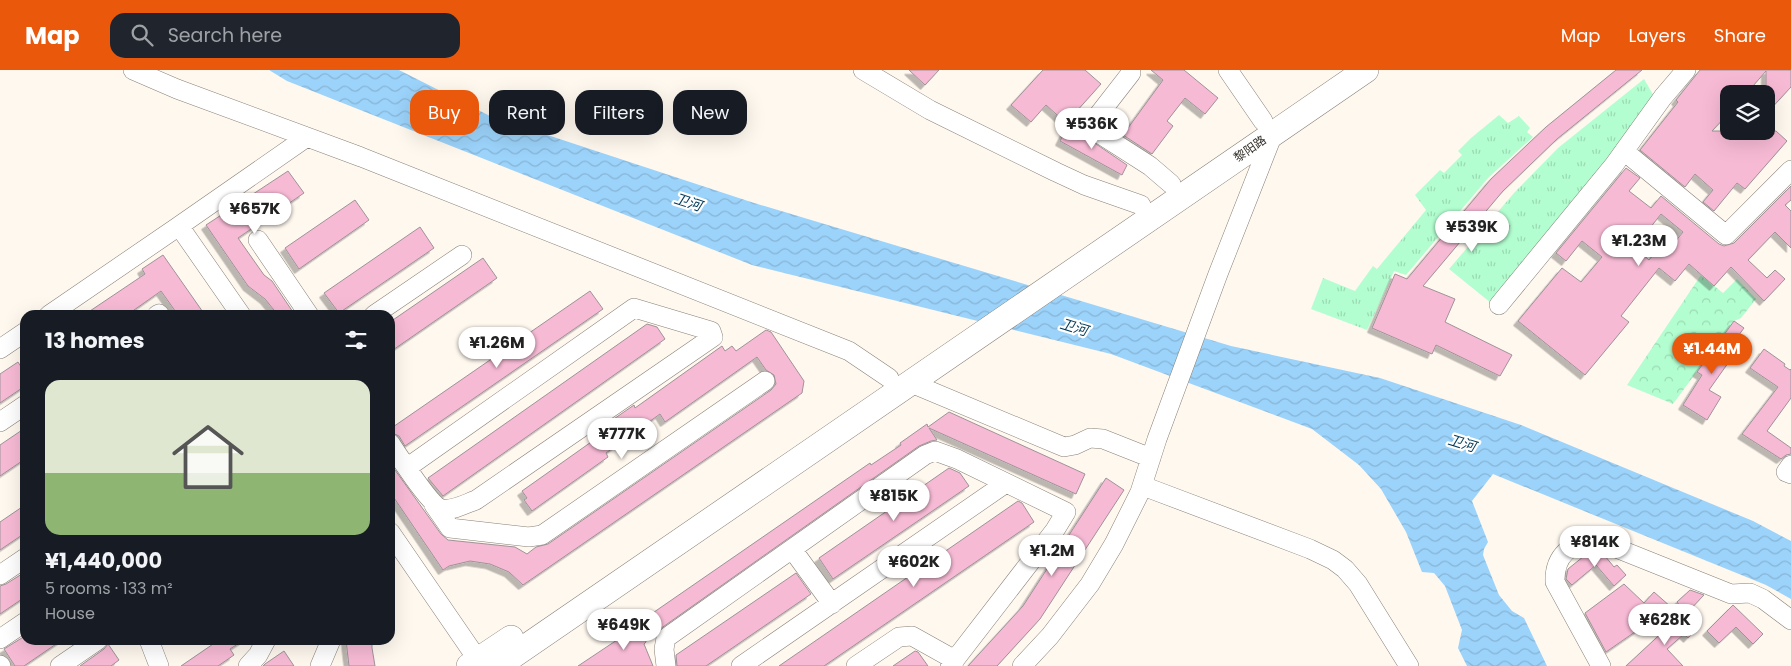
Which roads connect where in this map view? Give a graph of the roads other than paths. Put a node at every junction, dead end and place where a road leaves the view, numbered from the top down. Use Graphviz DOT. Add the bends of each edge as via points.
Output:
graph roads {
  1 [pos="133,70"];
  2 [pos="863,70"];
  3 [pos="1228,70"];
  4 [pos="1337,70"];
  5 [pos="1366,70"];
  6 [pos="1686,70"];
  7 [pos="1131,73"];
  8 [pos="1268,127"];
  9 [pos="307,137"];
  10 [pos="1624,151"];
  11 [pos="1791,170"];
  12 [pos="1171,184"];
  13 [pos="1133,216"];
  14 [pos="179,226"];
  15 [pos="258,240"];
  16 [pos="462,254"];
  17 [pos="1499,306"];
  18 [pos="56,310"];
  19 [pos="238,310"];
  20 [pos="307,310"];
  21 [pos="381,310"];
  22 [pos="20,335"];
  23 [pos="0,349"];
  24 [pos="906,376"];
  25 [pos="765,380"];
  26 [pos="20,408"];
  27 [pos="0,422"];
  28 [pos="395,450"];
  29 [pos="1151,458"];
  30 [pos="1791,465"];
  31 [pos="408,467"];
  32 [pos="1791,474"];
  33 [pos="1006,483"];
  34 [pos="1143,486"];
  35 [pos="434,505"];
  36 [pos="395,539"];
  37 [pos="792,549"];
  38 [pos="20,561"];
  39 [pos="0,575"];
  40 [pos="832,604"];
  41 [pos="1791,620"];
  42 [pos="20,625"];
  43 [pos="0,639"];
  44 [pos="91,645"];
  45 [pos="150,645"];
  46 [pos="263,645"];
  47 [pos="329,645"];
  48 [pos="953,663"];
  49 [pos="482,664"];
  50 [pos="156,665"];
  51 [pos="60,666"];
  52 [pos="248,666"];
  53 [pos="320,666"];
  54 [pos="666,666"];
  55 [pos="741,666"];
  56 [pos="856,666"];
  57 [pos="1022,666"];
  58 [pos="1409,666"];
  59 [pos="1601,666"];
  1 -- 9 [label="street"];
  2 -- 13 [label="street" via="930,110 1084,185"];
  3 -- 8 [label="street"];
  4 -- 8 [label="main road, 黎阳路"];
  5 -- 8 [label="main road, 黎阳路"];
  6 -- 10 [label="street"];
  7 -- 12 [label="street" via="1089,127 1150,166"];
  8 -- 12 [label="main road, 黎阳路"];
  8 -- 13 [label="main road, 黎阳路"];
  8 -- 29 [label="street"];
  9 -- 14 [label="street"];
  9 -- 24 [label="street"];
  10 -- 11 [label="street" via="1726,235"];
  10 -- 17 [label="street"];
  12 -- 13 [label="main road, 黎阳路"];
  13 -- 24 [label="main road"];
  14 -- 18 [label="street"];
  14 -- 19 [label="street"];
  15 -- 20 [label="street"];
  16 -- 21 [label="street"];
  22 -- 23 [label="street"];
  24 -- 29 [label="street" via="1064,447 1090,438 1103,439"];
  24 -- 49 [label="main road"];
  25 -- 35 [label="street" via="542,535 529,537 450,528"];
  26 -- 27 [label="street"];
  28 -- 31 [label="street"];
  29 -- 34 [label="street"];
  30 -- 32 [label="street" via="1786,472"];
  31 -- 35 [label="street"];
  31 -- 35 [label="street" via="634,308 711,331 713,336 476,500 456,508 442,509"];
  33 -- 37 [label="street" via="935,451"];
  33 -- 40 [label="street"];
  33 -- 48 [label="street" via="1066,512"];
  34 -- 57 [label="street" via="1090,584"];
  34 -- 58 [label="street" via="1334,560 1358,584"];
  36 -- 49 [label="street"];
  37 -- 40 [label="street"];
  37 -- 54 [label="street" via="666,638"];
  38 -- 39 [label="street"];
  40 -- 55 [label="street"];
  41 -- 59 [label="street" via="1750,593 1732,594 1596,540 1582,541 1564,553 1554,572 1555,582"];
  42 -- 43 [label="street"];
  44 -- 51 [label="street"];
  45 -- 50 [label="street"];
  46 -- 52 [label="street"];
  47 -- 53 [label="street"];
  48 -- 56 [label="street" via="912,636 898,637"];
}
